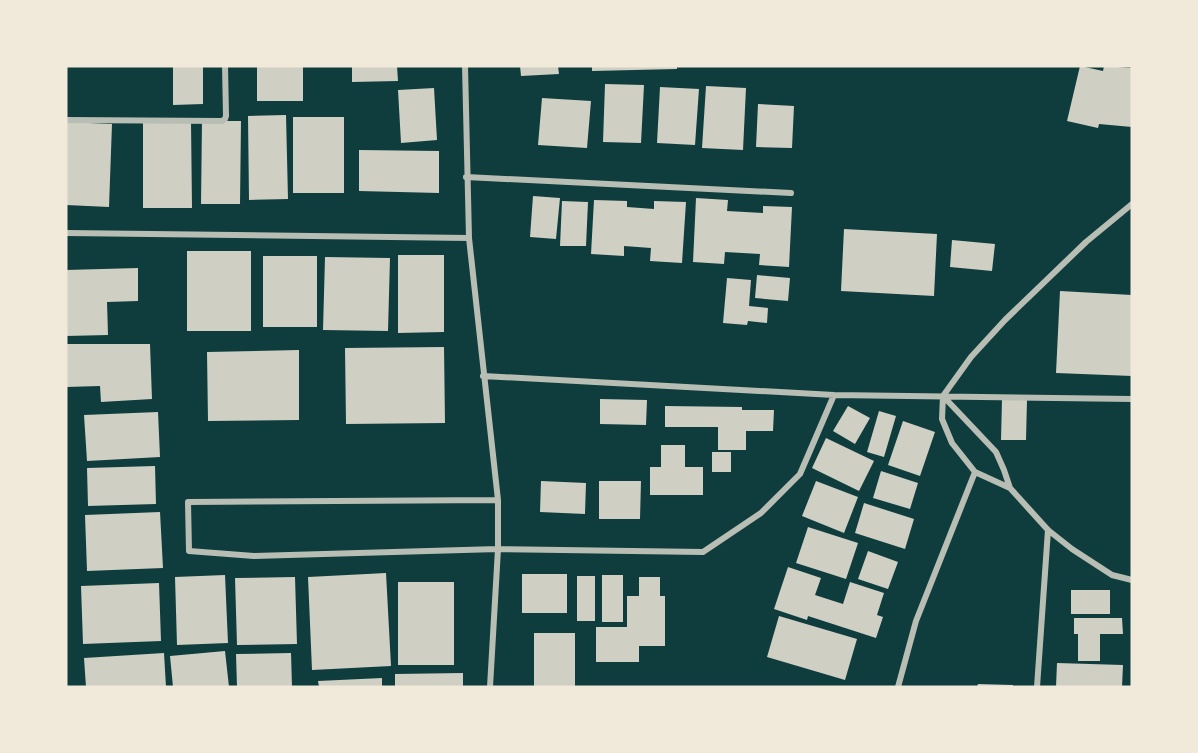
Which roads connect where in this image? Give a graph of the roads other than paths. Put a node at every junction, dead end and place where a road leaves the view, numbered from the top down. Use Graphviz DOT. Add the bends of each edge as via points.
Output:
graph roads {
  1 [pos="225,66"];
  2 [pos="465,66"];
  3 [pos="66,120"];
  4 [pos="466,177"];
  5 [pos="791,193"];
  6 [pos="1132,204"];
  7 [pos="66,233"];
  8 [pos="469,238"];
  9 [pos="483,376"];
  10 [pos="834,395"];
  11 [pos="943,396"];
  12 [pos="1132,399"];
  13 [pos="975,472"];
  14 [pos="1010,488"];
  15 [pos="498,500"];
  16 [pos="1048,530"];
  17 [pos="498,549"];
  18 [pos="1132,580"];
  19 [pos="490,687"];
  20 [pos="898,687"];
  21 [pos="1037,687"];
  1 -- 3 [label="street" via="226,116 222,121"];
  2 -- 4 [label="street"];
  4 -- 5 [label="street"];
  4 -- 8 [label="street"];
  6 -- 11 [label="street" via="1005,320"];
  7 -- 8 [label="street"];
  8 -- 9 [label="street"];
  9 -- 10 [label="street"];
  9 -- 15 [label="street"];
  10 -- 11 [label="street"];
  10 -- 17 [label="street" via="800,474 761,513 703,552"];
  11 -- 12 [label="street"];
  11 -- 13 [label="street" via="942,419 952,443"];
  11 -- 14 [label="street" via="996,453"];
  13 -- 14 [label="street"];
  13 -- 20 [label="street" via="916,621"];
  14 -- 16 [label="street"];
  15 -- 17 [label="street"];
  15 -- 17 [label="street" via="188,502 189,551 254,556"];
  16 -- 18 [label="street" via="1112,575"];
  16 -- 21 [label="street"];
  17 -- 19 [label="street"];
}
